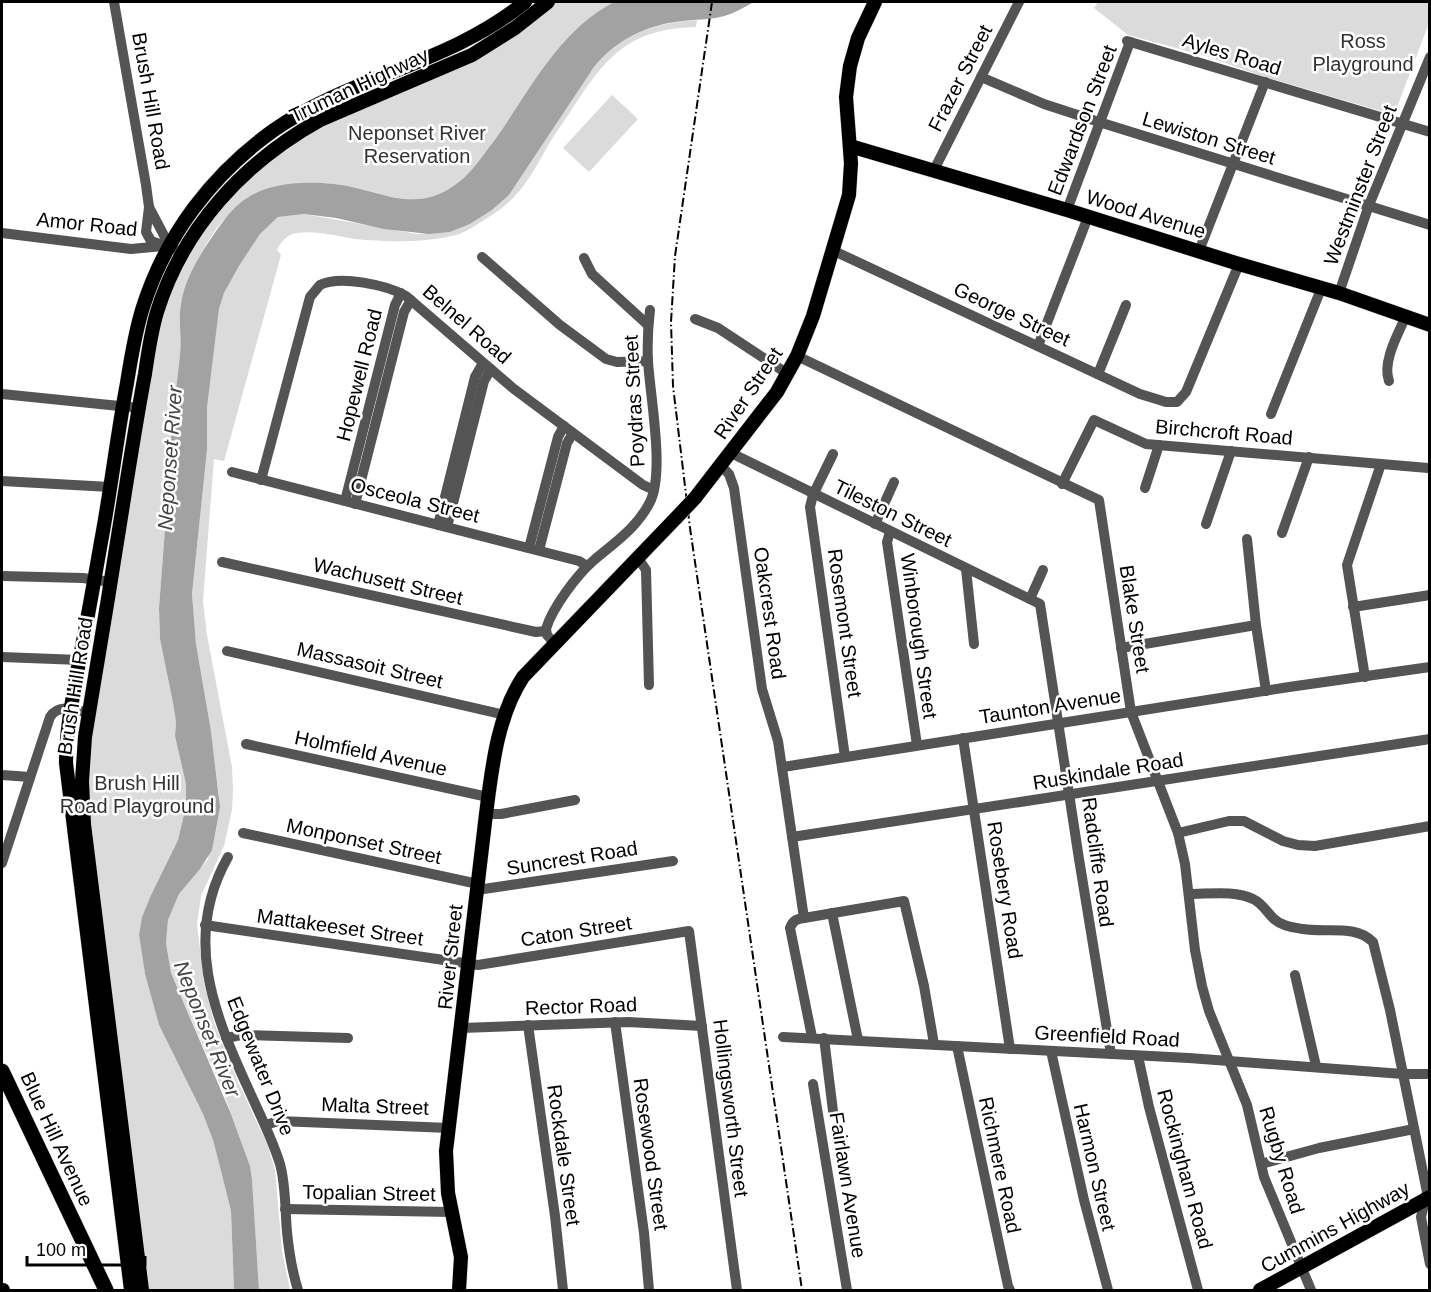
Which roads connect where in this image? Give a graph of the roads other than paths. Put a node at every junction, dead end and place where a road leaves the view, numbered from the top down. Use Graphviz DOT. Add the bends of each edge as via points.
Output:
graph roads {
  1 [pos="114,2"];
  2 [pos="525,2"];
  3 [pos="548,2"];
  4 [pos="875,2"];
  5 [pos="1019,2"];
  6 [pos="465,42"];
  7 [pos="1129,42"];
  8 [pos="472,55"];
  9 [pos="1430,57"];
  10 [pos="981,77"];
  11 [pos="1264,82"];
  12 [pos="1099,122"];
  13 [pos="1403,124"];
  14 [pos="1430,132"];
  15 [pos="850,146"];
  16 [pos="1233,163"];
  17 [pos="934,170"];
  18 [pos="1369,205"];
  19 [pos="1066,210"];
  20 [pos="1088,217"];
  21 [pos="1430,225"];
  22 [pos="2,232"];
  23 [pos="169,246"];
  24 [pos="834,251"];
  25 [pos="1199,251"];
  26 [pos="183,253"];
  27 [pos="483,257"];
  28 [pos="1239,264"];
  29 [pos="1321,289"];
  30 [pos="1339,293"];
  31 [pos="406,296"];
  32 [pos="1126,305"];
  33 [pos="1406,316"];
  34 [pos="649,318"];
  35 [pos="695,319"];
  36 [pos="1430,325"];
  37 [pos="1038,346"];
  38 [pos="797,356"];
  39 [pos="648,361"];
  40 [pos="487,366"];
  41 [pos="788,374"];
  42 [pos="1098,374"];
  43 [pos="1389,381"];
  44 [pos="2,394"];
  45 [pos="123,406"];
  46 [pos="139,408"];
  47 [pos="1271,414"];
  48 [pos="568,430"];
  49 [pos="1159,445"];
  50 [pos="1231,451"];
  51 [pos="731,453"];
  52 [pos="833,454"];
  53 [pos="1309,457"];
  54 [pos="1381,464"];
  55 [pos="721,466"];
  56 [pos="1428,468"];
  57 [pos="232,472"];
  58 [pos="261,480"];
  59 [pos="2,481"];
  60 [pos="894,482"];
  61 [pos="1062,484"];
  62 [pos="110,487"];
  63 [pos="1145,488"];
  64 [pos="654,490"];
  65 [pos="813,495"];
  66 [pos="350,502"];
  67 [pos="875,524"];
  68 [pos="1206,524"];
  69 [pos="442,526"];
  70 [pos="890,532"];
  71 [pos="1282,532"];
  72 [pos="1247,539"];
  73 [pos="534,549"];
  74 [pos="638,558"];
  75 [pos="222,562"];
  76 [pos="587,566"];
  77 [pos="966,569"];
  78 [pos="1043,570"];
  79 [pos="2,576"];
  80 [pos="95,580"];
  81 [pos="111,582"];
  82 [pos="1430,595"];
  83 [pos="1035,602"];
  84 [pos="1353,608"];
  85 [pos="1256,625"];
  86 [pos="546,632"];
  87 [pos="555,644"];
  88 [pos="975,644"];
  89 [pos="1121,648"];
  90 [pos="227,651"];
  91 [pos="2,657"];
  92 [pos="80,660"];
  93 [pos="1430,667"];
  94 [pos="1365,677"];
  95 [pos="649,685"];
  96 [pos="1266,691"];
  97 [pos="71,709"];
  98 [pos="1131,712"];
  99 [pos="89,713"];
  100 [pos="505,715"];
  101 [pos="1059,724"];
  102 [pos="963,738"];
  103 [pos="1430,739"];
  104 [pos="246,744"];
  105 [pos="917,745"];
  106 [pos="845,757"];
  107 [pos="783,767"];
  108 [pos="2,775"];
  109 [pos="30,777"];
  110 [pos="1158,782"];
  111 [pos="1070,795"];
  112 [pos="488,797"];
  113 [pos="575,800"];
  114 [pos="974,810"];
  115 [pos="486,814"];
  116 [pos="1430,826"];
  117 [pos="243,833"];
  118 [pos="1178,833"];
  119 [pos="792,837"];
  120 [pos="228,857"];
  121 [pos="673,861"];
  122 [pos="2,863"];
  123 [pos="477,887"];
  124 [pos="1189,894"];
  125 [pos="832,913"];
  126 [pos="804,918"];
  127 [pos="205,925"];
  128 [pos="689,931"];
  129 [pos="468,964"];
  130 [pos="96,971"];
  131 [pos="1295,975"];
  132 [pos="615,1022"];
  133 [pos="528,1025"];
  134 [pos="702,1026"];
  135 [pos="462,1028"];
  136 [pos="783,1037"];
  137 [pos="812,1037"];
  138 [pos="226,1038"];
  139 [pos="348,1038"];
  140 [pos="824,1038"];
  141 [pos="858,1040"];
  142 [pos="934,1044"];
  143 [pos="957,1046"];
  144 [pos="1010,1048"];
  145 [pos="1051,1051"];
  146 [pos="1111,1054"];
  147 [pos="1138,1056"];
  148 [pos="1230,1062"];
  149 [pos="1316,1066"];
  150 [pos="2,1071"];
  151 [pos="1403,1074"];
  152 [pos="1430,1074"];
  153 [pos="813,1084"];
  154 [pos="833,1111"];
  155 [pos="265,1125"];
  156 [pos="448,1128"];
  157 [pos="1414,1129"];
  158 [pos="1261,1164"];
  159 [pos="1427,1198"];
  160 [pos="285,1209"];
  161 [pos="451,1212"];
  162 [pos="1430,1264"];
  163 [pos="1301,1268"];
  164 [pos="106,1290"];
  165 [pos="131,1290"];
  166 [pos="142,1290"];
  167 [pos="298,1290"];
  168 [pos="459,1290"];
  169 [pos="563,1290"];
  170 [pos="649,1290"];
  171 [pos="737,1290"];
  172 [pos="847,1290"];
  173 [pos="1010,1290"];
  174 [pos="1108,1290"];
  175 [pos="1198,1290"];
  176 [pos="1260,1290"];
  177 [pos="1311,1290"];
  1 -- 23 [label="street, Brush Hill Road" via="149,207 147,236"];
  2 -- 6 [label="main road, Truman Highway"];
  3 -- 8 [label="main road, Truman Highway"];
  4 -- 15 [label="main road, River Street" via="858,38 848,76"];
  5 -- 10 [label="street, Frazer Street"];
  6 -- 8 [label="main road"];
  6 -- 23 [label="main road, Truman Highway" via="328,99 278,128 243,154 212,185"];
  7 -- 11 [label="street, Ayles Road"];
  7 -- 12 [label="street, Edwardson Street"];
  8 -- 26 [label="main road, Truman Highway" via="334,114 284,142 230,188"];
  9 -- 13 [label="street, Westminster Street"];
  10 -- 12 [label="street, Lewiston Street"];
  10 -- 17 [label="street, Frazer Street"];
  11 -- 13 [label="street, Ayles Road"];
  11 -- 16 [label="street"];
  12 -- 16 [label="street, Lewiston Street"];
  12 -- 19 [label="street, Edwardson Street"];
  13 -- 14 [label="street, Ayles Road"];
  13 -- 18 [label="street, Westminster Street"];
  15 -- 17 [label="main road, Wood Avenue"];
  15 -- 24 [label="main road, River Street" via="849,195"];
  16 -- 18 [label="street, Lewiston Street"];
  16 -- 25 [label="street"];
  17 -- 19 [label="main road, Wood Avenue"];
  18 -- 21 [label="street, Lewiston Street"];
  18 -- 30 [label="street, Westminster Street"];
  19 -- 20 [label="main road, Wood Avenue"];
  20 -- 25 [label="main road, Wood Avenue"];
  20 -- 37 [label="street"];
  22 -- 23 [label="street, Amor Road" via="131,249"];
  23 -- 26 [label="street, Brush Hill Road"];
  23 -- 45 [label="main road, Brush Hill Road" via="139,321"];
  24 -- 37 [label="street, George Street"];
  24 -- 38 [label="main road, River Street"];
  25 -- 28 [label="main road, Wood Avenue"];
  26 -- 46 [label="main road, Brush Hill Road" via="157,312"];
  27 -- 39 [label="street" via="560,325 606,359"];
  28 -- 29 [label="main road, Wood Avenue"];
  28 -- 42 [label="street, George Street" via="1195,374 1177,402 1140,394"];
  29 -- 30 [label="main road, Wood Avenue"];
  29 -- 47 [label="street"];
  30 -- 33 [label="main road, Wood Avenue"];
  31 -- 40 [label="street, Belnel Road"];
  31 -- 58 [label="street, Belnel Road" via="385,287 337,281 323,283 314,290"];
  31 -- 66 [label="street, Hopewell Road" via="395,305"];
  32 -- 42 [label="street"];
  33 -- 36 [label="main road, Wood Avenue"];
  33 -- 43 [label="street" via="1390,356 1386,375"];
  34 -- 34 [label="street" via="584,258 592,274"];
  34 -- 39 [label="street, Poydras Street"];
  35 -- 41 [label="street" via="718,328"];
  37 -- 42 [label="street, George Street"];
  38 -- 41 [label="main road, River Street"];
  38 -- 61 [label="street, Blake Street"];
  39 -- 64 [label="street, Poydras Street" via="657,467"];
  40 -- 48 [label="street, Belnel Road"];
  40 -- 69 [label="street" via="475,377"];
  41 -- 51 [label="main road, River Street"];
  44 -- 45 [label="street"];
  45 -- 46 [label="street"];
  45 -- 62 [label="main road, Brush Hill Road"];
  46 -- 81 [label="main road, Brush Hill Road"];
  48 -- 64 [label="street, Belnel Road"];
  48 -- 73 [label="street" via="558,437"];
  49 -- 50 [label="street, Birchcroft Road"];
  49 -- 61 [label="street, Birchcroft Road" via="1146,444 1094,420"];
  49 -- 63 [label="street"];
  50 -- 53 [label="street, Birchcroft Road"];
  50 -- 68 [label="street"];
  51 -- 55 [label="main road, River Street"];
  51 -- 65 [label="street, Tileston Street"];
  52 -- 65 [label="street"];
  53 -- 54 [label="street, Birchcroft Road"];
  53 -- 71 [label="street"];
  54 -- 56 [label="street, Birchcroft Road"];
  54 -- 84 [label="street" via="1347,565"];
  55 -- 74 [label="main road, River Street, bridge"];
  55 -- 107 [label="street, Oakcrest Road" via="734,488 762,689 776,729"];
  57 -- 58 [label="street, Osceola Street"];
  58 -- 66 [label="street, Osceola Street"];
  59 -- 62 [label="street"];
  60 -- 67 [label="street"];
  61 -- 89 [label="street, Blake Street" via="1099,500"];
  62 -- 80 [label="main road, Brush Hill Road"];
  64 -- 76 [label="street" via="630,530"];
  65 -- 67 [label="street, Tileston Street"];
  65 -- 106 [label="street, Rosemont Street" via="810,512"];
  66 -- 69 [label="street, Osceola Street"];
  67 -- 70 [label="street, Tileston Street"];
  69 -- 73 [label="street, Osceola Street"];
  70 -- 77 [label="street, Tileston Street"];
  70 -- 105 [label="street, Winborough Street" via="887,542"];
  72 -- 85 [label="street"];
  73 -- 76 [label="street, Osceola Street"];
  74 -- 87 [label="main road, River Street"];
  74 -- 95 [label="street" via="646,570"];
  75 -- 86 [label="street, Wachusett Street"];
  76 -- 86 [label="street" via="560,603"];
  77 -- 83 [label="street, Tileston Street"];
  77 -- 88 [label="street"];
  78 -- 83 [label="street"];
  79 -- 80 [label="street"];
  80 -- 81 [label="street"];
  80 -- 92 [label="main road, Brush Hill Road"];
  81 -- 99 [label="main road, Brush Hill Road"];
  82 -- 84 [label="street"];
  83 -- 101 [label="street, Radcliffe Road"];
  84 -- 94 [label="street"];
  85 -- 89 [label="street"];
  85 -- 96 [label="street"];
  86 -- 87 [label="street"];
  87 -- 100 [label="main road, River Street" via="524,677"];
  89 -- 98 [label="street, Blake Street"];
  90 -- 100 [label="street, Massasoit Street"];
  91 -- 92 [label="street"];
  92 -- 97 [label="main road, Brush Hill Road"];
  93 -- 94 [label="street, Taunton Avenue"];
  94 -- 96 [label="street, Taunton Avenue"];
  96 -- 98 [label="street, Taunton Avenue"];
  97 -- 99 [label="street"];
  97 -- 109 [label="street" via="57,709 50,717"];
  97 -- 130 [label="main road, Brush Hill Road" via="66,778"];
  98 -- 101 [label="street, Taunton Avenue"];
  98 -- 110 [label="street, Blake Street"];
  99 -- 130 [label="main road, Brush Hill Road" via="82,810"];
  100 -- 112 [label="main road, River Street"];
  101 -- 102 [label="street, Taunton Avenue"];
  101 -- 111 [label="street, Radcliffe Road"];
  102 -- 105 [label="street, Taunton Avenue"];
  102 -- 114 [label="street, Rosebery Road"];
  103 -- 110 [label="street, Ruskindale Road"];
  104 -- 112 [label="street, Holmfield Avenue"];
  105 -- 106 [label="street, Taunton Avenue"];
  106 -- 107 [label="street, Taunton Avenue"];
  107 -- 119 [label="street, Oakcrest Road"];
  108 -- 109 [label="street"];
  109 -- 122 [label="street"];
  110 -- 111 [label="street, Ruskindale Road"];
  110 -- 118 [label="street, Blake Street"];
  111 -- 114 [label="street, Ruskindale Road"];
  111 -- 146 [label="street, Radcliffe Road"];
  112 -- 115 [label="main road, River Street"];
  113 -- 115 [label="street"];
  114 -- 119 [label="street, Ruskindale Road"];
  114 -- 144 [label="street, Rosebery Road"];
  115 -- 123 [label="main road, River Street"];
  116 -- 118 [label="street" via="1315,846 1283,842 1244,822 1229,821"];
  117 -- 123 [label="street, Monponset Street"];
  118 -- 124 [label="street, Blake Street"];
  119 -- 126 [label="street, Oakcrest Road"];
  120 -- 127 [label="street, Edgewater Drive" via="213,888"];
  121 -- 123 [label="street, Suncrest Road"];
  123 -- 129 [label="main road, River Street"];
  124 -- 148 [label="street, Blake Street" via="1202,986"];
  124 -- 151 [label="street" via="1241,895 1254,899 1284,925 1353,931 1366,936 1373,942"];
  125 -- 126 [label="street"];
  125 -- 141 [label="street"];
  125 -- 142 [label="street" via="904,901"];
  126 -- 137 [label="street" via="794,921 790,928"];
  127 -- 129 [label="street, Mattakeeset Street"];
  127 -- 138 [label="street, Edgewater Drive" via="209,981"];
  128 -- 129 [label="street, Caton Street"];
  128 -- 134 [label="street, Hollingsworth Street"];
  129 -- 135 [label="main road, River Street"];
  130 -- 165 [label="main road, Brush Hill Road"];
  130 -- 166 [label="main road, Brush Hill Road"];
  131 -- 149 [label="street"];
  132 -- 133 [label="street, Rector Road"];
  132 -- 134 [label="street, Rector Road"];
  132 -- 170 [label="street, Rosewood Street"];
  133 -- 135 [label="street, Rector Road"];
  133 -- 169 [label="street, Rockdale Street"];
  134 -- 171 [label="street, Hollingsworth Street"];
  135 -- 156 [label="main road, River Street"];
  136 -- 137 [label="street, Greenfield Road"];
  137 -- 140 [label="street, Greenfield Road"];
  138 -- 139 [label="street"];
  138 -- 155 [label="street, Edgewater Drive"];
  140 -- 141 [label="street, Greenfield Road"];
  140 -- 154 [label="street, Fairlawn Avenue"];
  141 -- 142 [label="street, Greenfield Road"];
  142 -- 143 [label="street, Greenfield Road"];
  143 -- 144 [label="street, Greenfield Road"];
  143 -- 173 [label="street, Richmere Road"];
  144 -- 145 [label="street, Greenfield Road"];
  145 -- 146 [label="street, Greenfield Road"];
  145 -- 174 [label="street, Harmon Street"];
  146 -- 147 [label="street, Greenfield Road"];
  147 -- 148 [label="street, Greenfield Road"];
  147 -- 175 [label="street, Rockingham Road"];
  148 -- 149 [label="street, Greenfield Road"];
  148 -- 158 [label="street, Rugby Road"];
  149 -- 151 [label="street, Greenfield Road"];
  150 -- 164 [label="highway, Blue Hill Avenue"];
  151 -- 152 [label="street, Greenfield Road"];
  151 -- 157 [label="street"];
  153 -- 172 [label="street, Fairlawn Avenue"];
  155 -- 156 [label="street, Malta Street" via="279,1121"];
  155 -- 160 [label="street, Edgewater Drive" via="282,1172"];
  156 -- 161 [label="main road, River Street" via="446,1173"];
  157 -- 158 [label="street"];
  157 -- 159 [label="street"];
  158 -- 163 [label="street, Rugby Road"];
  159 -- 162 [label="street" via="1421,1216"];
  159 -- 163 [label="main road, Cummins Highway"];
  160 -- 161 [label="street, Topalian Street"];
  160 -- 167 [label="street, Edgewater Drive"];
  161 -- 168 [label="main road, River Street" via="461,1257"];
  163 -- 176 [label="main road, Cummins Highway"];
  163 -- 177 [label="street, Rugby Road"];
}
